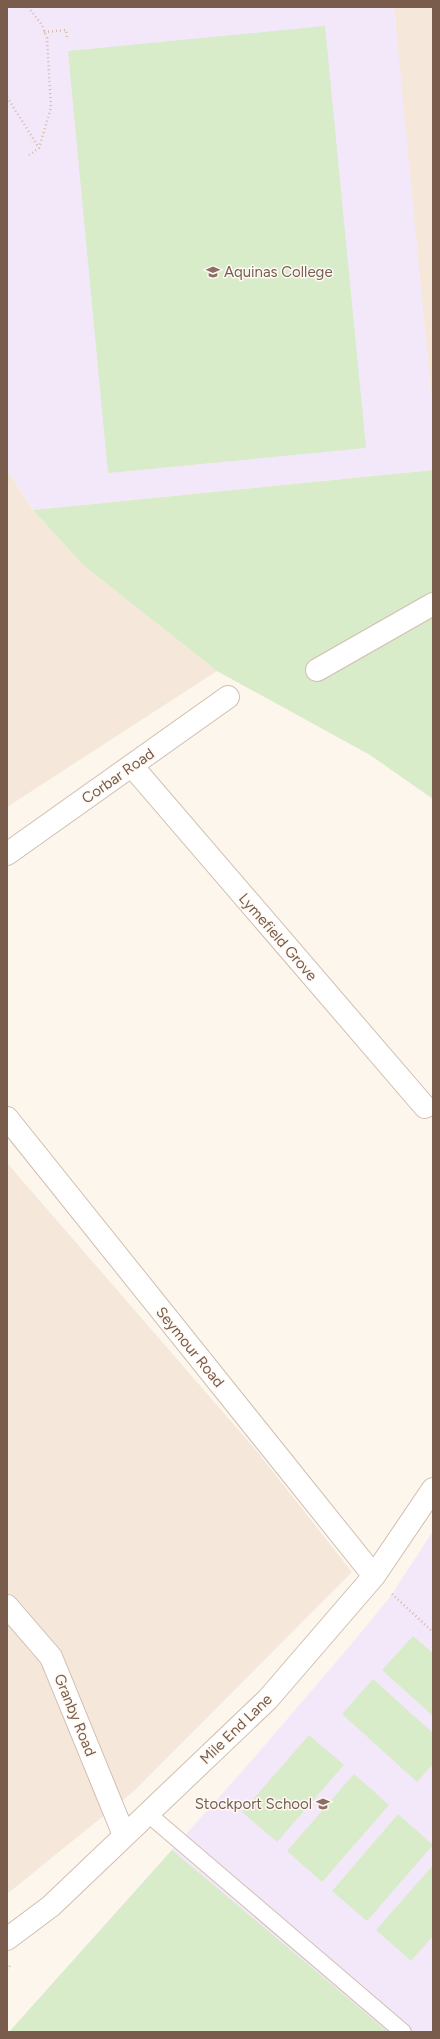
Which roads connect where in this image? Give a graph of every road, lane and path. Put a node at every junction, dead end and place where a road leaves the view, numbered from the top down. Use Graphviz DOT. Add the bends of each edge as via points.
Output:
graph roads {
  1 [pos="28,7"];
  2 [pos="44,32"];
  3 [pos="67,37"];
  4 [pos="7,97"];
  5 [pos="39,148"];
  6 [pos="29,155"];
  7 [pos="433,604"];
  8 [pos="317,670"];
  9 [pos="228,697"];
  10 [pos="132,766"];
  11 [pos="7,854"];
  12 [pos="425,1107"];
  13 [pos="7,1118"];
  14 [pos="433,1489"];
  15 [pos="374,1576"];
  16 [pos="7,1606"];
  17 [pos="433,1632"];
  18 [pos="147,1813"];
  19 [pos="124,1835"];
  20 [pos="7,1939"];
  21 [pos="403,2032"];
  1 -- 2 [label="path" via="42,25"];
  2 -- 3 [label="path" via="66,30"];
  2 -- 5 [label="path" via="47,38 51,108"];
  4 -- 5 [label="path"];
  5 -- 6 [label="path"];
  7 -- 8 [label="street"];
  9 -- 10 [label="street, Corbar Road"];
  10 -- 11 [label="street, Corbar Road"];
  10 -- 12 [label="street, Lymefield Grove"];
  13 -- 15 [label="street, Seymour Road"];
  14 -- 15 [label="street, Mile End Lane"];
  15 -- 17 [label="path"];
  15 -- 18 [label="street, Mile End Lane" via="268,1699"];
  16 -- 19 [label="street, Granby Road" via="51,1657"];
  18 -- 19 [label="street, Mile End Lane"];
  18 -- 21 [label="lane"];
  19 -- 20 [label="street, Mile End Lane" via="51,1906"];
}
